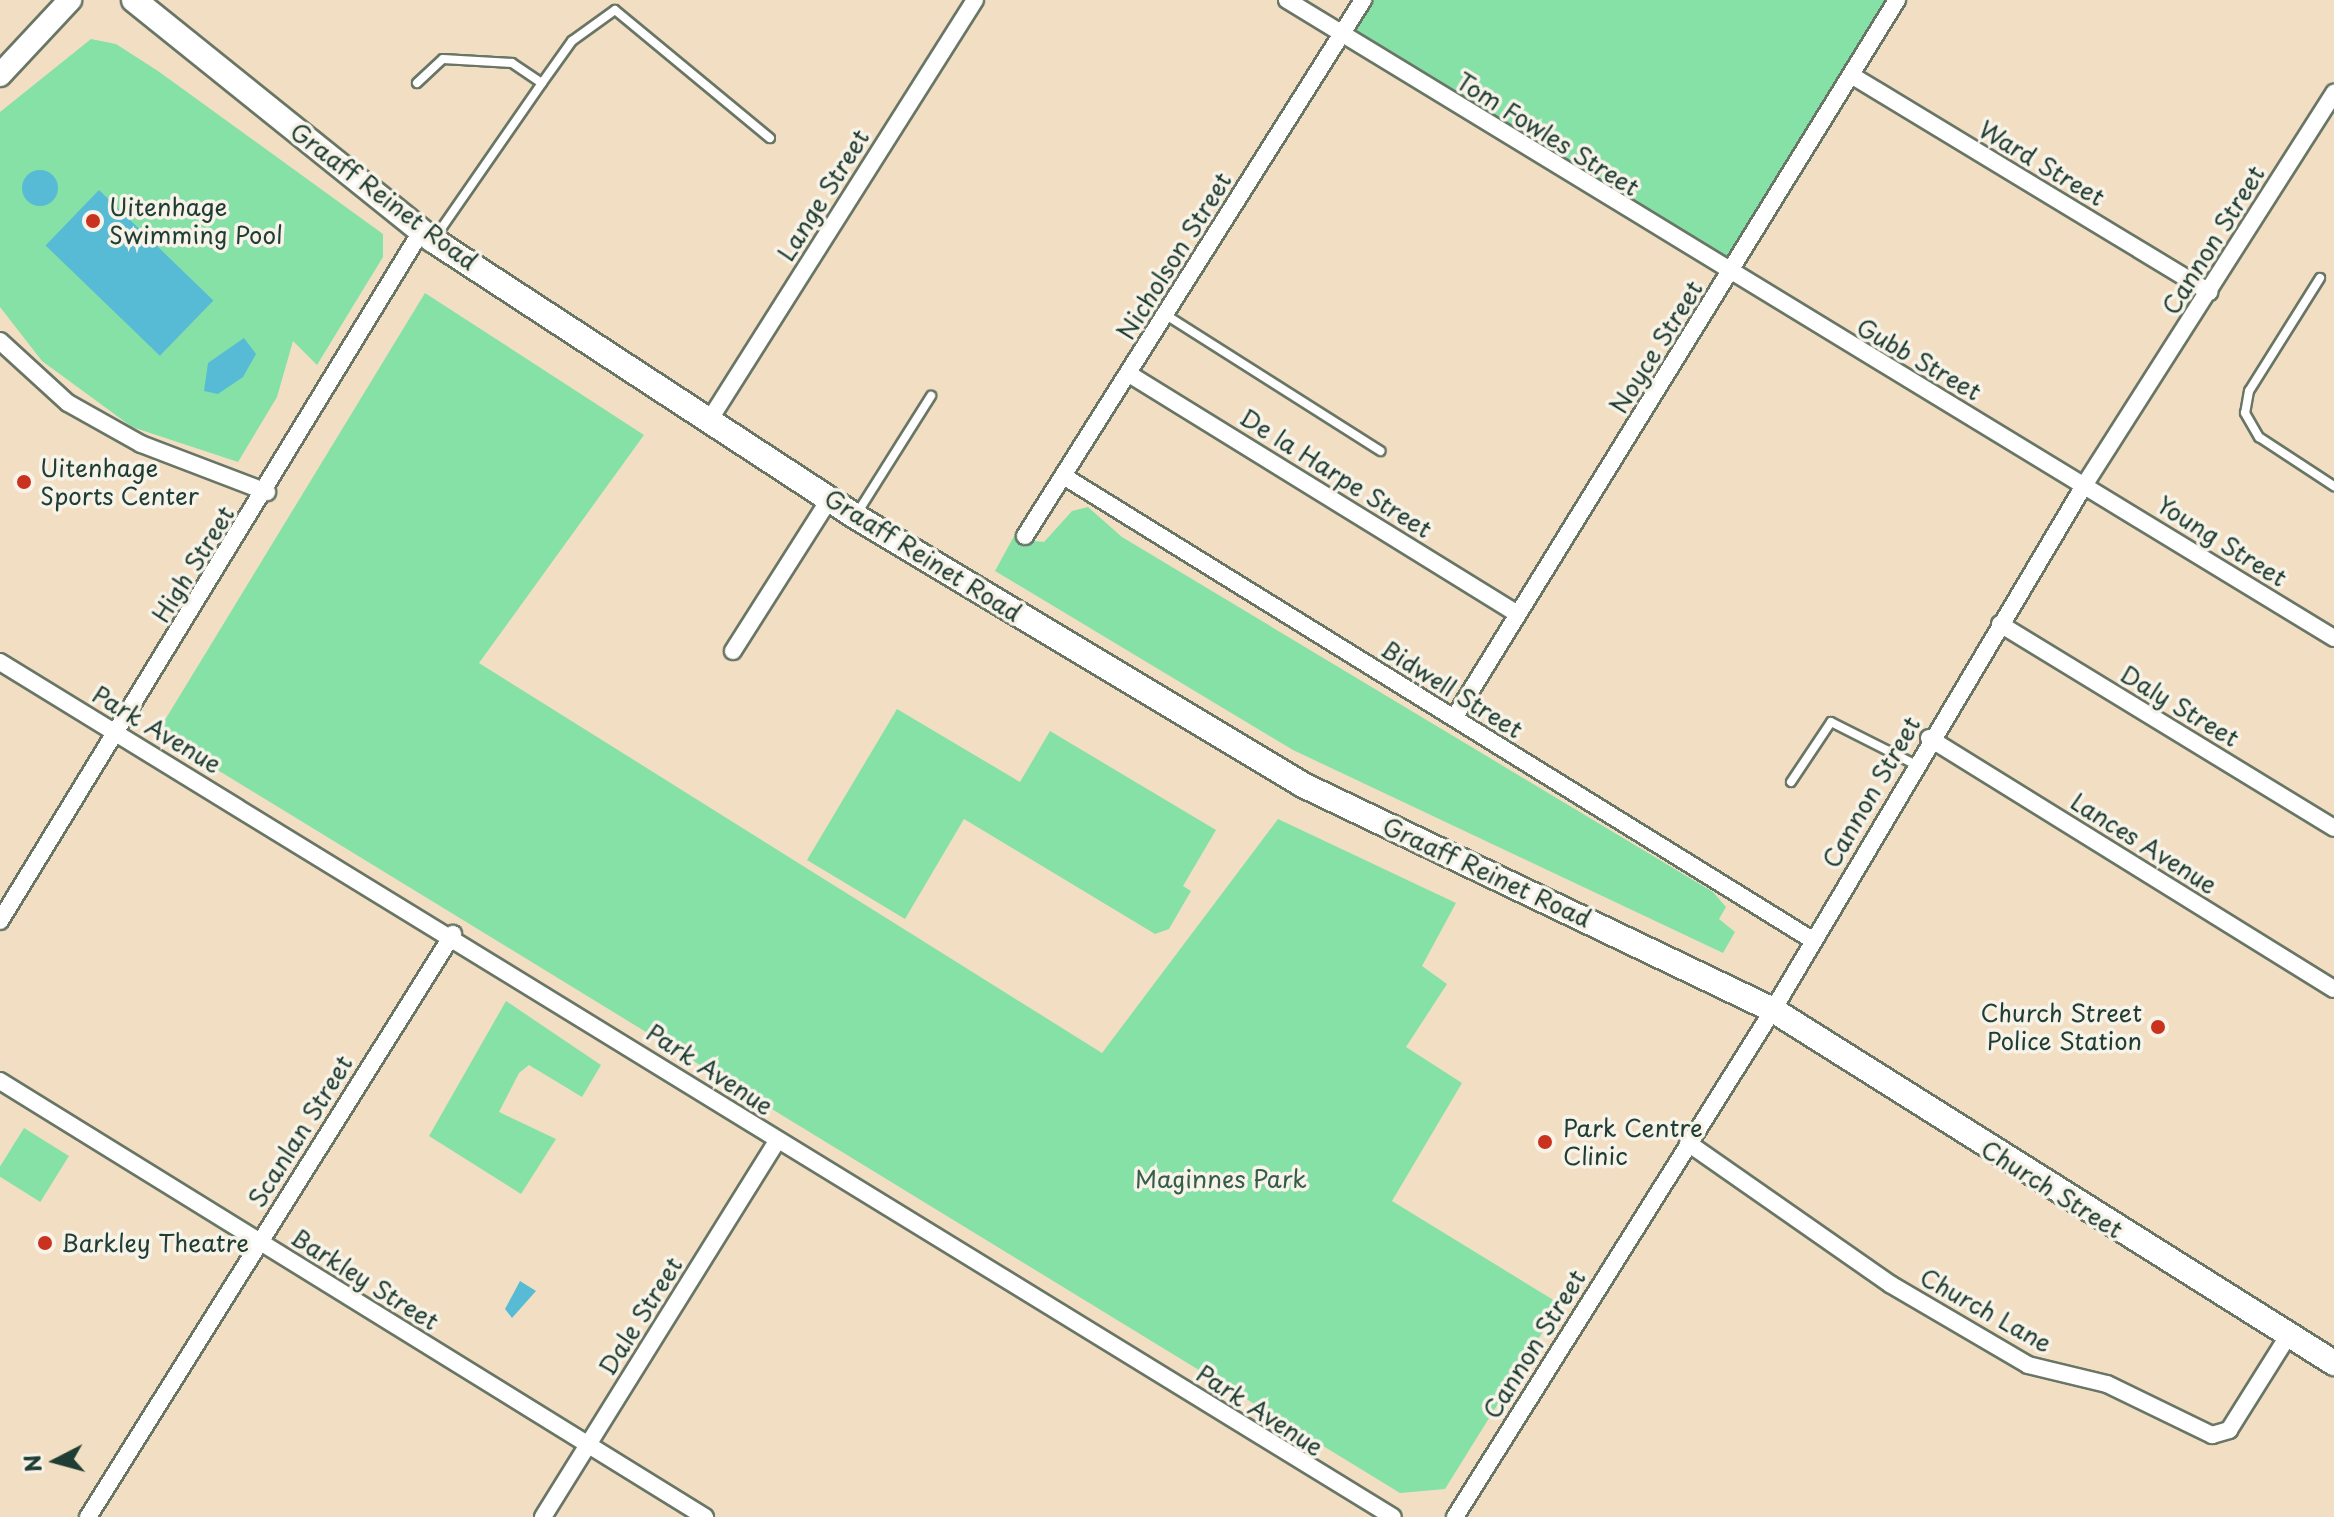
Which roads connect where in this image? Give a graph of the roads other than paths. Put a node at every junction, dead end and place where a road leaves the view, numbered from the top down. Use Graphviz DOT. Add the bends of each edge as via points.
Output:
graph roads {
  1 [pos="70,0"];
  2 [pos="134,0"];
  3 [pos="975,0"];
  4 [pos="1287,0"];
  5 [pos="1363,0"];
  6 [pos="1897,0"];
  7 [pos="1341,33"];
  8 [pos="0,75"];
  9 [pos="1851,75"];
  10 [pos="417,83"];
  11 [pos="542,83"];
  12 [pos="2334,93"];
  13 [pos="770,138"];
  14 [pos="428,235"];
  15 [pos="1730,275"];
  16 [pos="2320,278"];
  17 [pos="2209,292"];
  18 [pos="1166,315"];
  19 [pos="0,341"];
  20 [pos="1129,374"];
  21 [pos="931,396"];
  22 [pos="712,416"];
  23 [pos="1380,451"];
  24 [pos="1065,477"];
  25 [pos="2085,484"];
  26 [pos="2334,486"];
  27 [pos="267,492"];
  28 [pos="830,498"];
  29 [pos="855,516"];
  30 [pos="1025,536"];
  31 [pos="1517,614"];
  32 [pos="2000,624"];
  33 [pos="2334,638"];
  34 [pos="733,651"];
  35 [pos="0,662"];
  36 [pos="1454,718"];
  37 [pos="117,734"];
  38 [pos="1929,738"];
  39 [pos="1914,764"];
  40 [pos="1791,782"];
  41 [pos="2334,828"];
  42 [pos="0,921"];
  43 [pos="453,934"];
  44 [pos="1814,941"];
  45 [pos="2334,989"];
  46 [pos="1773,1010"];
  47 [pos="0,1081"];
  48 [pos="777,1141"];
  49 [pos="1688,1143"];
  50 [pos="262,1243"];
  51 [pos="2288,1336"];
  52 [pos="2334,1363"];
  53 [pos="589,1444"];
  54 [pos="88,1517"];
  55 [pos="543,1517"];
  56 [pos="705,1517"];
  57 [pos="1393,1517"];
  58 [pos="1455,1517"];
  1 -- 8 [label="street"];
  2 -- 14 [label="main road, Graaff Reinet Road"];
  3 -- 22 [label="street, Lange Street"];
  4 -- 7 [label="street, Tom Fowles Street"];
  5 -- 7 [label="street, Nicholson Street"];
  6 -- 9 [label="street, Noyce Street"];
  7 -- 15 [label="street, Tom Fowles Street"];
  7 -- 18 [label="street, Nicholson Street"];
  9 -- 15 [label="street, Noyce Street"];
  9 -- 17 [label="street, Ward Street"];
  10 -- 11 [label="lane" via="443,59 512,63"];
  11 -- 13 [label="lane" via="572,41 615,10"];
  11 -- 14 [label="lane"];
  12 -- 17 [label="street, Cannon Street"];
  14 -- 22 [label="main road, Graaff Reinet Road"];
  14 -- 27 [label="street, High Street"];
  15 -- 25 [label="street, Gubb Street"];
  15 -- 31 [label="street, Noyce Street"];
  16 -- 26 [label="lane" via="2249,391 2245,413 2259,437"];
  17 -- 25 [label="street, Cannon Street"];
  18 -- 20 [label="street, Nicholson Street"];
  18 -- 23 [label="lane"];
  19 -- 27 [label="street" via="80,410 141,444"];
  20 -- 24 [label="street, Nicholson Street"];
  20 -- 31 [label="street, De la Harpe Street"];
  21 -- 29 [label="lane"];
  22 -- 28 [label="main road, Graaff Reinet Road"];
  24 -- 30 [label="street, Nicholson Street"];
  24 -- 36 [label="street, Bidwell Street"];
  25 -- 32 [label="street, Cannon Street"];
  25 -- 33 [label="street, Young Street"];
  27 -- 37 [label="street, High Street"];
  28 -- 29 [label="main road, Graaff Reinet Road"];
  28 -- 34 [label="street"];
  29 -- 46 [label="main road, Graaff Reinet Road" via="1303,785"];
  31 -- 36 [label="street, Noyce Street"];
  32 -- 38 [label="street, Cannon Street"];
  32 -- 41 [label="street, Daly Street"];
  35 -- 37 [label="street, Park Avenue"];
  36 -- 44 [label="street, Bidwell Street"];
  37 -- 42 [label="street, High Street"];
  37 -- 43 [label="street, Park Avenue"];
  38 -- 39 [label="street, Cannon Street"];
  38 -- 45 [label="street, Lances Avenue"];
  39 -- 40 [label="lane" via="1831,722"];
  39 -- 44 [label="street, Cannon Street"];
  43 -- 48 [label="street, Park Avenue"];
  43 -- 50 [label="street, Scanlan Street"];
  44 -- 46 [label="street, Cannon Street"];
  46 -- 49 [label="street, Cannon Street"];
  46 -- 51 [label="main road, Church Street"];
  47 -- 50 [label="street, Barkley Street"];
  48 -- 53 [label="street, Dale Street"];
  48 -- 57 [label="street, Park Avenue"];
  49 -- 51 [label="street, Church Lane" via="1890,1284 2028,1365 2107,1384 2212,1435 2229,1430"];
  49 -- 58 [label="street, Cannon Street"];
  50 -- 53 [label="street, Barkley Street"];
  50 -- 54 [label="street, Scanlan Street"];
  51 -- 52 [label="main road, Church Street"];
  53 -- 55 [label="street, Dale Street"];
  53 -- 56 [label="street, Barkley Street"];
}
